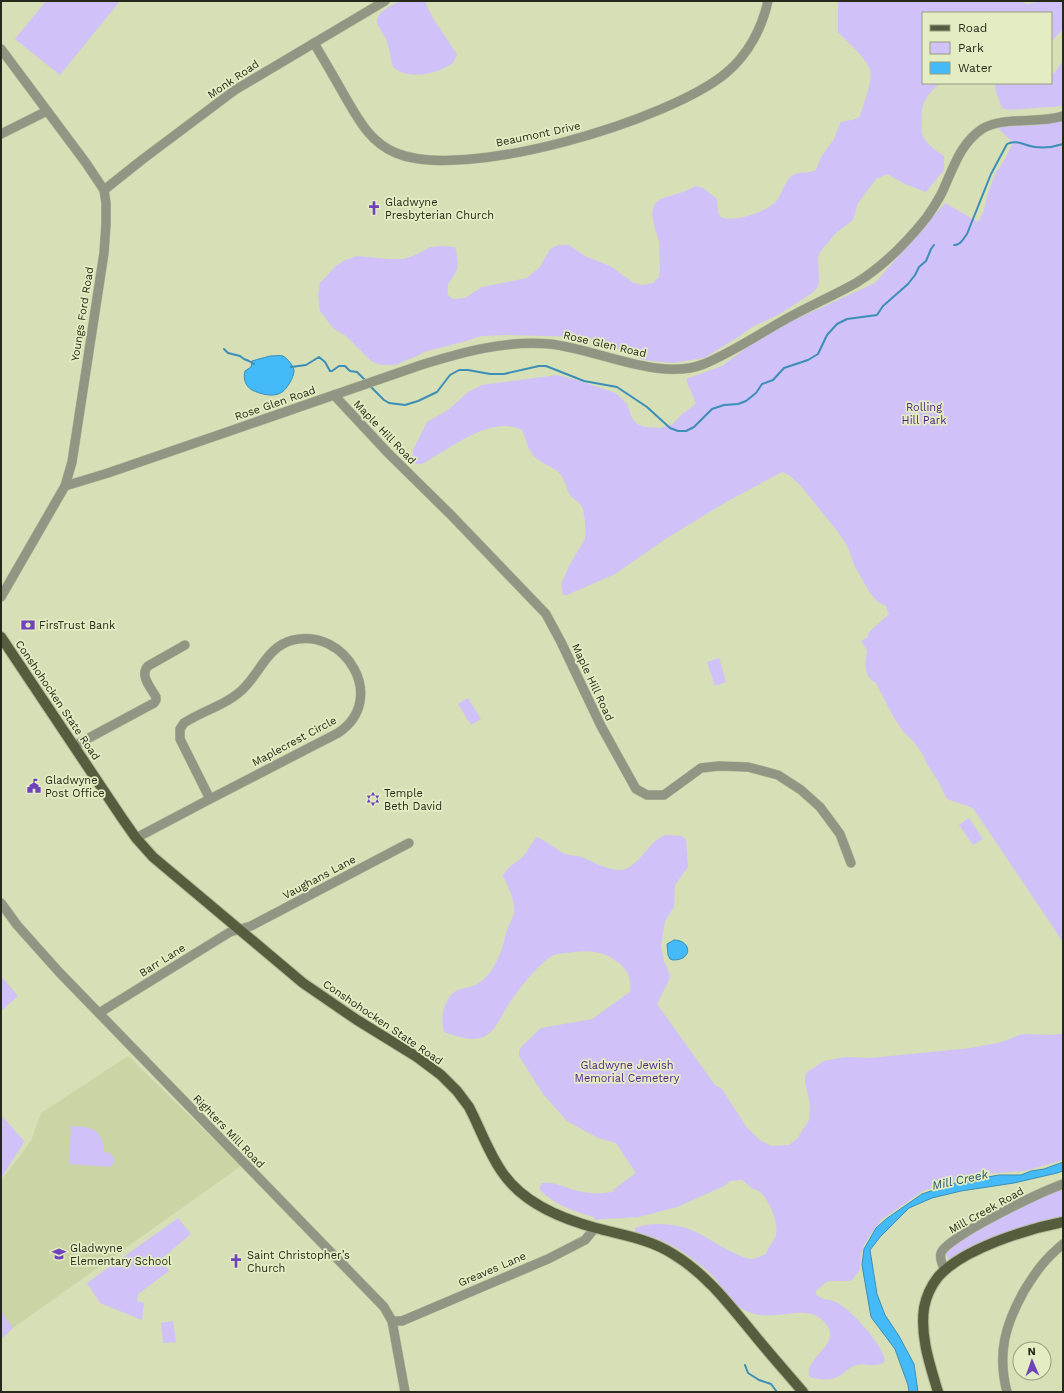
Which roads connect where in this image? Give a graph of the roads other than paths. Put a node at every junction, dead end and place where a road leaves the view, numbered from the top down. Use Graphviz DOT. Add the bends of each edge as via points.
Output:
graph roads {
  1 [pos="385,1"];
  2 [pos="768,1"];
  3 [pos="314,44"];
  4 [pos="1,49"];
  5 [pos="47,110"];
  6 [pos="1063,116"];
  7 [pos="1,134"];
  8 [pos="104,190"];
  9 [pos="334,395"];
  10 [pos="65,486"];
  11 [pos="1,597"];
  12 [pos="1,636"];
  13 [pos="185,645"];
  14 [pos="74,746"];
  15 [pos="210,799"];
  16 [pos="136,838"];
  17 [pos="409,843"];
  18 [pos="851,863"];
  19 [pos="1,904"];
  20 [pos="239,929"];
  21 [pos="99,1013"];
  22 [pos="1063,1184"];
  23 [pos="1063,1222"];
  24 [pos="595,1228"];
  25 [pos="1063,1244"];
  26 [pos="945,1271"];
  27 [pos="392,1322"];
  28 [pos="405,1392"];
  29 [pos="803,1392"];
  30 [pos="938,1392"];
  31 [pos="1007,1392"];
  1 -- 3 [label="street, Monk Road"];
  2 -- 3 [label="street, Beaumont Drive" via="760,28 739,60 719,78 696,93 660,110 600,132 527,150 463,160 432,161 410,158 395,153 374,139 362,125"];
  3 -- 8 [label="street, Monk Road" via="235,90"];
  4 -- 5 [label="street, Youngs Ford Road"];
  5 -- 7 [label="street"];
  5 -- 8 [label="street, Youngs Ford Road"];
  6 -- 9 [label="street, Rose Glen Road" via="997,123 981,130 962,150 944,189 926,217 877,269 854,284 702,365 666,370 565,346 520,344 488,347 457,354"];
  8 -- 10 [label="street, Youngs Ford Road" via="107,214 104,253 74,449"];
  9 -- 10 [label="street, Rose Glen Road"];
  9 -- 18 [label="street, Maple Hill Road" via="546,614 601,726 636,789 647,795 664,795 700,768 719,766 748,768 778,775 801,790 820,807 840,834"];
  10 -- 11 [label="street, Youngs Ford Road"];
  12 -- 14 [label="main road, Conshohocken State Road"];
  13 -- 14 [label="street" via="145,669 145,678 156,697 154,703"];
  14 -- 16 [label="main road, Conshohocken State Road"];
  15 -- 15 [label="street, Maplecrest Circle" via="180,739 180,729 184,723 240,692 270,653 286,642 299,639 318,640 330,645 345,657 358,676 361,693 358,711 347,726"];
  15 -- 16 [label="street, Maplecrest Circle"];
  16 -- 20 [label="main road, Conshohocken State Road" via="163,866"];
  17 -- 20 [label="street, Vaughans Lane" via="251,926"];
  19 -- 21 [label="street, Righters Mill Road" via="59,972"];
  20 -- 21 [label="street, Barr Lane" via="230,932"];
  20 -- 24 [label="main road, Conshohocken State Road" via="303,982 357,1020 417,1057 450,1083 469,1107 502,1172 518,1190 556,1214"];
  21 -- 27 [label="street, Righters Mill Road" via="377,1299"];
  22 -- 26 [label="street, Mill Creek Road" via="974,1227 947,1246 940,1255"];
  23 -- 26 [label="main road" via="1031,1230 984,1247"];
  24 -- 27 [label="street, Greaves Lane" via="585,1240 548,1259"];
  24 -- 29 [label="main road, Conshohocken State Road" via="656,1245 690,1265 714,1286"];
  25 -- 31 [label="street" via="1040,1265 1011,1316 1002,1356"];
  26 -- 30 [label="main road" via="926,1300 924,1317 926,1348"];
  27 -- 28 [label="street, Righters Mill Road"];
}
